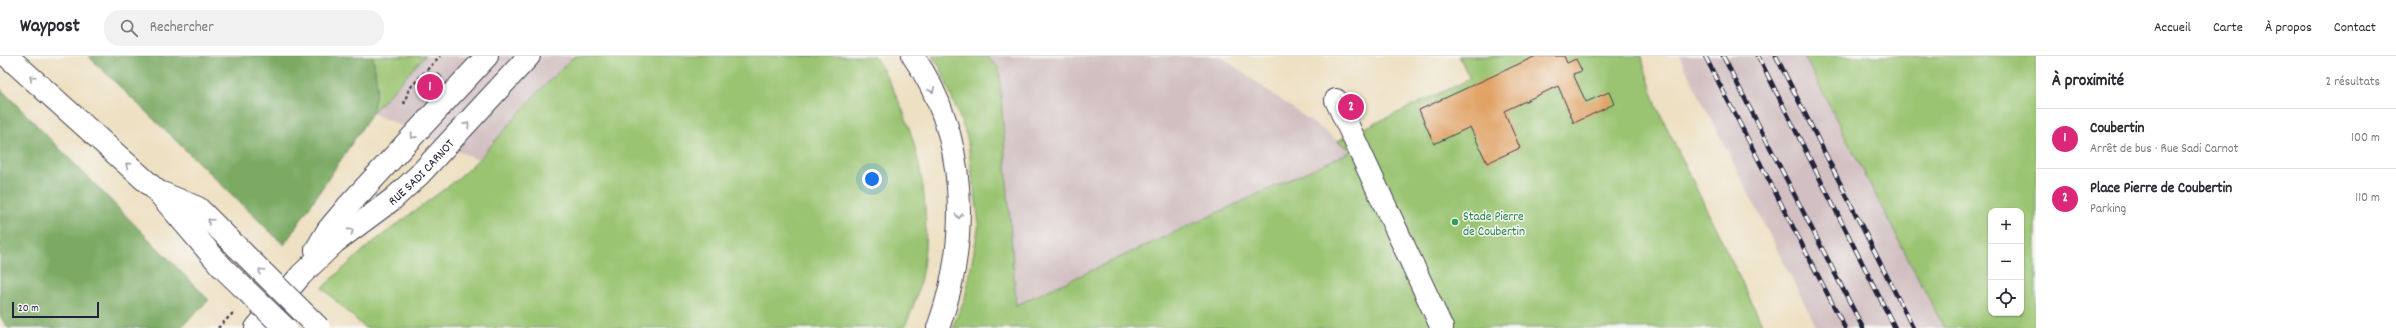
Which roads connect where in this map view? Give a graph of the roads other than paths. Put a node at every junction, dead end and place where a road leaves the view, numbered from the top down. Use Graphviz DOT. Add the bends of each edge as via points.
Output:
graph roads {
  1 [pos="7,56"];
  2 [pos="487,56"];
  3 [pos="529,56"];
  4 [pos="913,56"];
  5 [pos="1336,100"];
  6 [pos="157,191"];
  7 [pos="301,275"];
  8 [pos="256,328"];
  9 [pos="285,328"];
  10 [pos="319,328"];
  11 [pos="938,328"];
  12 [pos="1442,328"];
  6 -- 1 [label="main road, one-way"];
  2 -- 7 [label="main road, RUE SADI CARNOT, one-way" via="328,230"];
  7 -- 3 [label="main road, RUE SADI CARNOT, one-way" via="335,242 393,199 419,175"];
  4 -- 11 [label="main road, one-way" via="926,77 945,123 952,147 958,189 957,253"];
  5 -- 12 [label="main road"];
  6 -- 9 [label="main road, bridge" via="221,266"];
  10 -- 6 [label="main road, one-way, bridge" via="198,208"];
  7 -- 8 [label="main road, RUE SADI CARNOT"];
}
